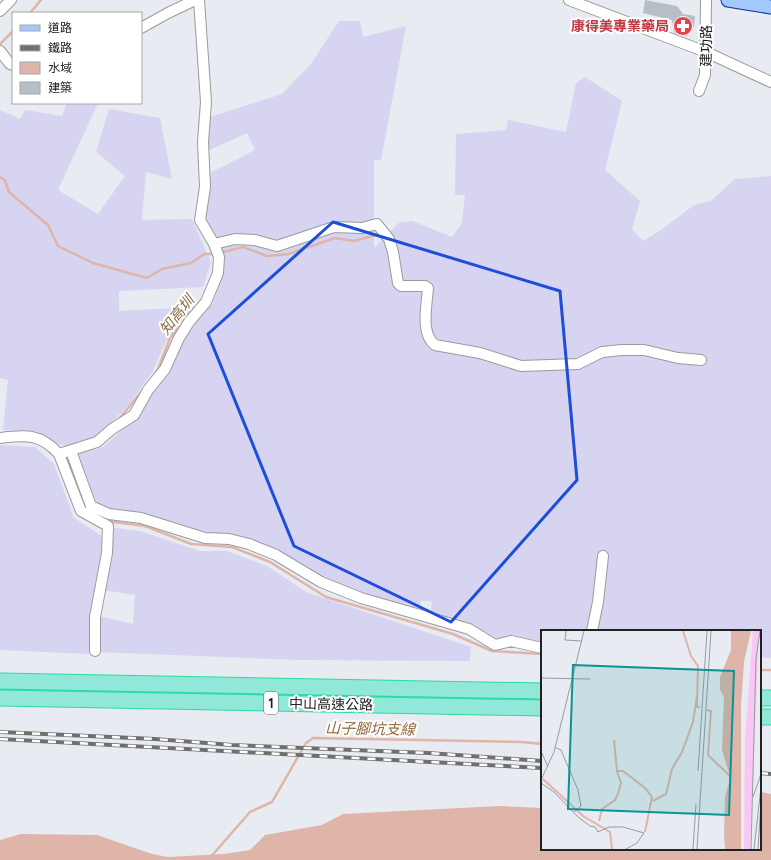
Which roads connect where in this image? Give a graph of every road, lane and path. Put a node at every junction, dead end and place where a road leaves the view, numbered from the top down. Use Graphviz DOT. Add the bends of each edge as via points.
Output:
graph roads {
  1 [pos="195,0"];
  2 [pos="199,0"];
  3 [pos="568,0"];
  4 [pos="706,0"];
  5 [pos="728,0"];
  6 [pos="771,7"];
  7 [pos="142,27"];
  8 [pos="706,52"];
  9 [pos="2,53"];
  10 [pos="12,65"];
  11 [pos="771,82"];
  12 [pos="699,91"];
  13 [pos="214,244"];
  14 [pos="701,360"];
  15 [pos="0,438"];
  16 [pos="71,451"];
  17 [pos="59,454"];
  18 [pos="603,556"];
  19 [pos="592,630"];
  20 [pos="541,648"];
  21 [pos="95,651"];
  22 [pos="0,681"];
  23 [pos="541,691"];
  24 [pos="0,698"];
  25 [pos="541,708"];
  1 -- 7 [label="street"];
  2 -- 13 [label="street" via="206,102 203,142 205,187 200,220"];
  3 -- 8 [label="street"];
  4 -- 8 [label="street, 建功路"];
  5 -- 6 [label="main road"];
  8 -- 11 [label="street"];
  8 -- 12 [label="street, 建功路" via="705,75"];
  9 -- 10 [label="street"];
  13 -- 14 [label="street" via="235,239 256,240 277,246 334,227 362,228 377,224 389,239 398,283 401,286 428,288 427,335 434,345 480,352 521,366 578,364 602,352 622,350 644,350 678,358"];
  13 -- 16 [label="street" via="219,257 218,273 206,302 189,322 165,368 148,390 134,415 97,442"];
  15 -- 17 [label="street" via="27,435 36,437"];
  16 -- 17 [label="street"];
  16 -- 20 [label="street" via="91,506 109,514 141,518 205,538 229,539 249,544 276,555 321,582 361,598 469,629 495,645 511,641"];
  17 -- 21 [label="street" via="81,511 108,526 107,553 95,617"];
  18 -- 19 [label="street"];
  22 -- 23 [label="highway, 中山高速公路 / 1"];
  24 -- 25 [label="highway, 中山高速公路 / 1"];
}
